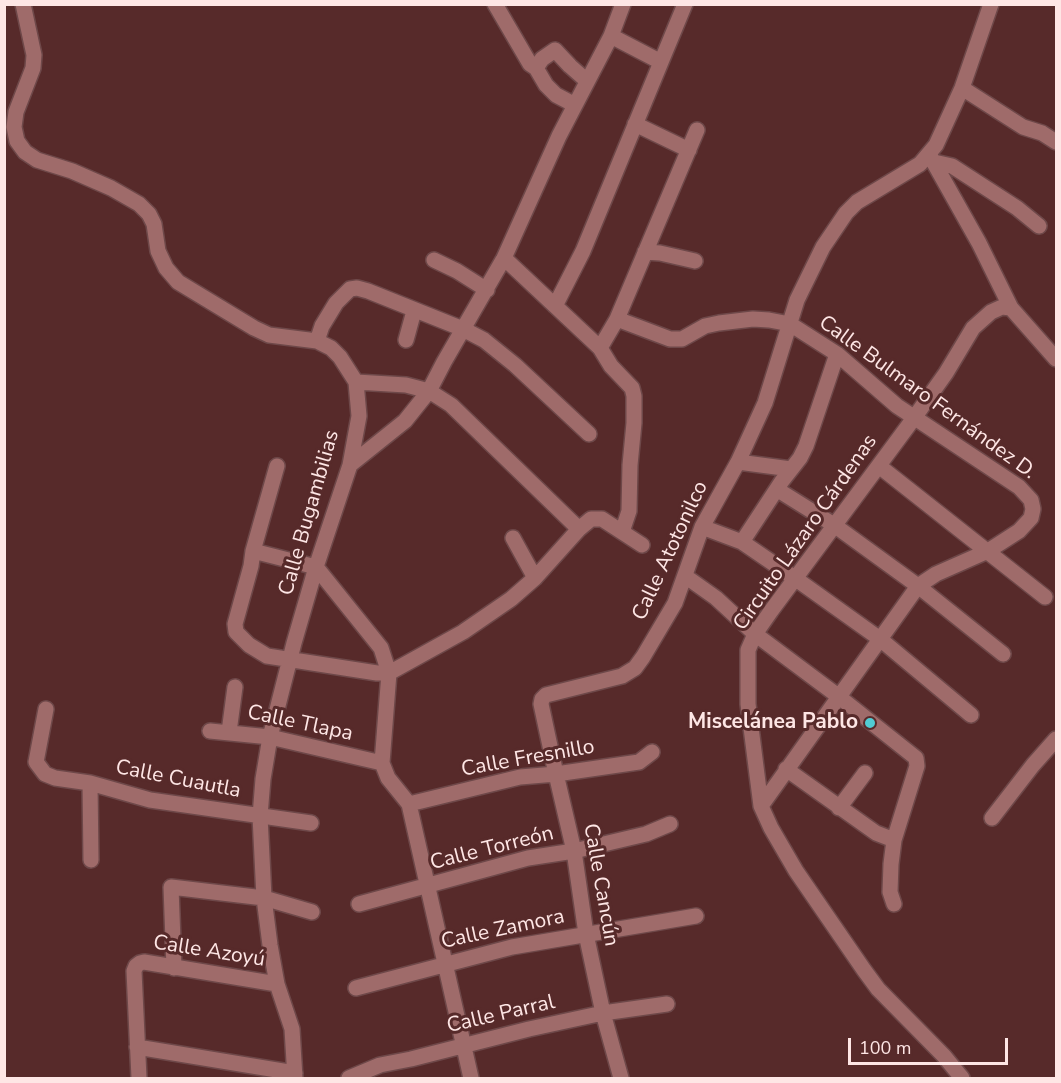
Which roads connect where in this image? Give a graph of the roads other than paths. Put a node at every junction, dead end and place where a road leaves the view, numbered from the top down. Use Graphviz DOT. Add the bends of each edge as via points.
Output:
graph roads {
  1 [pos="23,4"];
  2 [pos="495,4"];
  3 [pos="623,4"];
  4 [pos="685,4"];
  5 [pos="991,4"];
  6 [pos="610,36"];
  7 [pos="661,62"];
  8 [pos="536,68"];
  9 [pos="587,81"];
  10 [pos="962,88"];
  11 [pos="575,105"];
  12 [pos="635,124"];
  13 [pos="698,130"];
  14 [pos="1056,141"];
  15 [pos="689,150"];
  16 [pos="932,158"];
  17 [pos="1039,226"];
  18 [pos="645,252"];
  19 [pos="504,258"];
  20 [pos="434,260"];
  21 [pos="695,261"];
  22 [pos="487,290"];
  23 [pos="555,306"];
  24 [pos="1011,308"];
  25 [pos="414,311"];
  26 [pos="617,319"];
  27 [pos="790,324"];
  28 [pos="463,329"];
  29 [pos="406,340"];
  30 [pos="316,341"];
  31 [pos="1050,342"];
  32 [pos="600,348"];
  33 [pos="837,354"];
  34 [pos="1056,359"];
  35 [pos="356,382"];
  36 [pos="429,391"];
  37 [pos="914,418"];
  38 [pos="589,434"];
  39 [pos="738,462"];
  40 [pos="350,465"];
  41 [pos="277,466"];
  42 [pos="879,466"];
  43 [pos="791,469"];
  44 [pos="778,490"];
  45 [pos="834,525"];
  46 [pos="702,527"];
  47 [pos="579,529"];
  48 [pos="622,532"];
  49 [pos="513,538"];
  50 [pos="742,542"];
  51 [pos="642,545"];
  52 [pos="253,551"];
  53 [pos="988,551"];
  54 [pos="316,567"];
  55 [pos="685,576"];
  56 [pos="535,578"];
  57 [pos="796,579"];
  58 [pos="918,586"];
  59 [pos="1045,597"];
  60 [pos="755,634"];
  61 [pos="880,639"];
  62 [pos="1004,654"];
  63 [pos="290,660"];
  64 [pos="389,673"];
  65 [pos="235,687"];
  66 [pos="838,696"];
  67 [pos="542,699"];
  68 [pos="46,709"];
  69 [pos="971,715"];
  70 [pos="210,731"];
  71 [pos="229,732"];
  72 [pos="270,737"];
  73 [pos="1056,739"];
  74 [pos="652,752"];
  75 [pos="382,763"];
  76 [pos="786,769"];
  77 [pos="865,773"];
  78 [pos="556,774"];
  79 [pos="90,783"];
  80 [pos="409,804"];
  81 [pos="760,806"];
  82 [pos="839,808"];
  83 [pos="260,816"];
  84 [pos="992,818"];
  85 [pos="311,823"];
  86 [pos="670,824"];
  87 [pos="894,840"];
  88 [pos="573,851"];
  89 [pos="91,860"];
  90 [pos="427,887"];
  91 [pos="264,898"];
  92 [pos="359,904"];
  93 [pos="894,904"];
  94 [pos="312,912"];
  95 [pos="696,916"];
  96 [pos="586,934"];
  97 [pos="446,963"];
  98 [pos="174,968"];
  99 [pos="277,984"];
  100 [pos="356,988"];
  101 [pos="667,1004"];
  102 [pos="603,1013"];
  103 [pos="464,1046"];
  104 [pos="137,1047"];
  105 [pos="295,1076"];
  106 [pos="139,1078"];
  107 [pos="349,1078"];
  108 [pos="471,1078"];
  109 [pos="621,1078"];
  110 [pos="962,1078"];
  1 -- 30 [label="street, Calle Bugambilias" via="33,68 14,127 25,152 139,204 149,214 158,251 178,282 269,335"];
  2 -- 8 [label="street" via="524,56"];
  3 -- 6 [label="street"];
  4 -- 7 [label="street"];
  5 -- 10 [label="street"];
  6 -- 7 [label="street"];
  6 -- 9 [label="street"];
  7 -- 12 [label="street"];
  8 -- 9 [label="street" via="542,58 555,50"];
  8 -- 11 [label="street" via="556,95"];
  9 -- 11 [label="street"];
  10 -- 14 [label="street" via="1023,127"];
  10 -- 16 [label="street"];
  11 -- 19 [label="street"];
  12 -- 15 [label="street"];
  12 -- 23 [label="street" via="583,251"];
  13 -- 15 [label="street"];
  15 -- 18 [label="street"];
  16 -- 17 [label="street" via="952,166"];
  16 -- 24 [label="street"];
  16 -- 27 [label="street, Calle Atotonilco" via="878,188 846,213 823,247 797,300"];
  18 -- 21 [label="street"];
  18 -- 26 [label="street"];
  19 -- 22 [label="street"];
  19 -- 23 [label="street"];
  20 -- 22 [label="street"];
  22 -- 28 [label="street"];
  23 -- 32 [label="street"];
  24 -- 31 [label="street"];
  24 -- 37 [label="street, Circuito Lázaro Cárdenas" via="991,312 973,328"];
  25 -- 28 [label="street"];
  25 -- 29 [label="street"];
  25 -- 30 [label="street" via="368,291 350,289 336,303"];
  26 -- 27 [label="street" via="670,339 682,339 719,323 753,319"];
  26 -- 32 [label="street"];
  27 -- 33 [label="street, Calle Bulmaro Fernández D."];
  27 -- 39 [label="street, Calle Atotonilco" via="765,403"];
  28 -- 36 [label="street"];
  28 -- 38 [label="street" via="515,365"];
  30 -- 35 [label="street, Calle Bugambilias" via="340,357"];
  31 -- 34 [label="street"];
  32 -- 48 [label="street" via="634,396 629,511"];
  33 -- 37 [label="street, Calle Bulmaro Fernández D."];
  33 -- 43 [label="street" via="806,446"];
  35 -- 36 [label="street" via="405,385"];
  35 -- 40 [label="street, Calle Bugambilias" via="359,416"];
  36 -- 40 [label="street" via="405,421"];
  36 -- 47 [label="street" via="451,405"];
  37 -- 42 [label="street, Circuito Lázaro Cárdenas"];
  37 -- 53 [label="street, Calle Bulmaro Fernández D." via="1019,487 1031,500 1030,518 1019,531"];
  39 -- 43 [label="street"];
  39 -- 46 [label="street, Calle Atotonilco"];
  40 -- 54 [label="street, Calle Bugambilias"];
  41 -- 52 [label="street"];
  42 -- 45 [label="street, Circuito Lázaro Cárdenas"];
  42 -- 53 [label="street"];
  43 -- 44 [label="street"];
  44 -- 45 [label="street"];
  44 -- 50 [label="street"];
  45 -- 57 [label="street, Circuito Lázaro Cárdenas"];
  45 -- 58 [label="street"];
  46 -- 50 [label="street"];
  46 -- 55 [label="street, Calle Atotonilco"];
  47 -- 48 [label="street" via="591,519 602,519"];
  47 -- 56 [label="street"];
  48 -- 51 [label="street"];
  49 -- 56 [label="street"];
  50 -- 57 [label="street"];
  52 -- 54 [label="street"];
  52 -- 63 [label="street" via="236,616 236,632 267,656"];
  53 -- 58 [label="street"];
  53 -- 59 [label="street"];
  54 -- 63 [label="street, Calle Bugambilias"];
  54 -- 64 [label="street" via="381,648"];
  55 -- 60 [label="street"];
  55 -- 67 [label="street, Calle Atotonilco" via="675,603 635,668 622,676"];
  56 -- 64 [label="street" via="478,622"];
  57 -- 60 [label="street, Circuito Lázaro Cárdenas"];
  57 -- 61 [label="street"];
  58 -- 61 [label="street"];
  58 -- 62 [label="street"];
  60 -- 66 [label="street"];
  60 -- 81 [label="street, Circuito Lázaro Cárdenas" via="748,651 748,704"];
  61 -- 66 [label="street"];
  61 -- 69 [label="street"];
  63 -- 64 [label="street"];
  63 -- 72 [label="street, Calle Bugambilias"];
  64 -- 75 [label="street"];
  65 -- 71 [label="street"];
  66 -- 76 [label="street"];
  66 -- 87 [label="street" via="916,758 917,766"];
  67 -- 78 [label="street, Calle Cancún"];
  68 -- 79 [label="street, Calle Cuautla" via="36,762 40,770 55,778"];
  70 -- 71 [label="street, Calle Tlapa"];
  71 -- 72 [label="street, Calle Tlapa"];
  72 -- 75 [label="street, Calle Tlapa"];
  72 -- 83 [label="street, Calle Bugambilias"];
  73 -- 84 [label="street"];
  74 -- 78 [label="street, Calle Fresnillo" via="639,762"];
  75 -- 80 [label="street" via="388,778"];
  76 -- 81 [label="street"];
  76 -- 82 [label="street"];
  77 -- 82 [label="street"];
  78 -- 80 [label="street, Calle Fresnillo" via="520,777"];
  78 -- 88 [label="street, Calle Cancún"];
  79 -- 83 [label="street, Calle Cuautla" via="150,800"];
  79 -- 89 [label="street"];
  80 -- 90 [label="street"];
  81 -- 110 [label="street" via="796,871 878,989"];
  82 -- 87 [label="street" via="876,833"];
  83 -- 85 [label="street, Calle Cuautla"];
  83 -- 91 [label="street, Calle Bugambilias"];
  86 -- 88 [label="street, Calle Torreón" via="646,834"];
  87 -- 93 [label="street" via="890,892"];
  88 -- 90 [label="street, Calle Torreón" via="528,858"];
  88 -- 96 [label="street, Calle Cancún"];
  90 -- 92 [label="street, Calle Torreón"];
  90 -- 97 [label="street"];
  91 -- 94 [label="street"];
  91 -- 98 [label="street" via="171,887"];
  91 -- 99 [label="street, Calle Bugambilias"];
  95 -- 96 [label="street, Calle Zamora"];
  96 -- 97 [label="street, Calle Zamora"];
  96 -- 102 [label="street, Calle Cancún"];
  97 -- 100 [label="street, Calle Zamora"];
  97 -- 103 [label="street"];
  98 -- 99 [label="street, Calle Azoyú"];
  98 -- 104 [label="street, Calle Azoyú" via="144,962 136,966"];
  99 -- 105 [label="street, Calle Bugambilias" via="292,1029"];
  101 -- 102 [label="street, Calle Parral"];
  102 -- 103 [label="street, Calle Parral"];
  102 -- 109 [label="street, Calle Cancún"];
  103 -- 107 [label="street, Calle Parral" via="380,1065"];
  103 -- 108 [label="street"];
  104 -- 105 [label="street"];
  104 -- 106 [label="street"];
}
